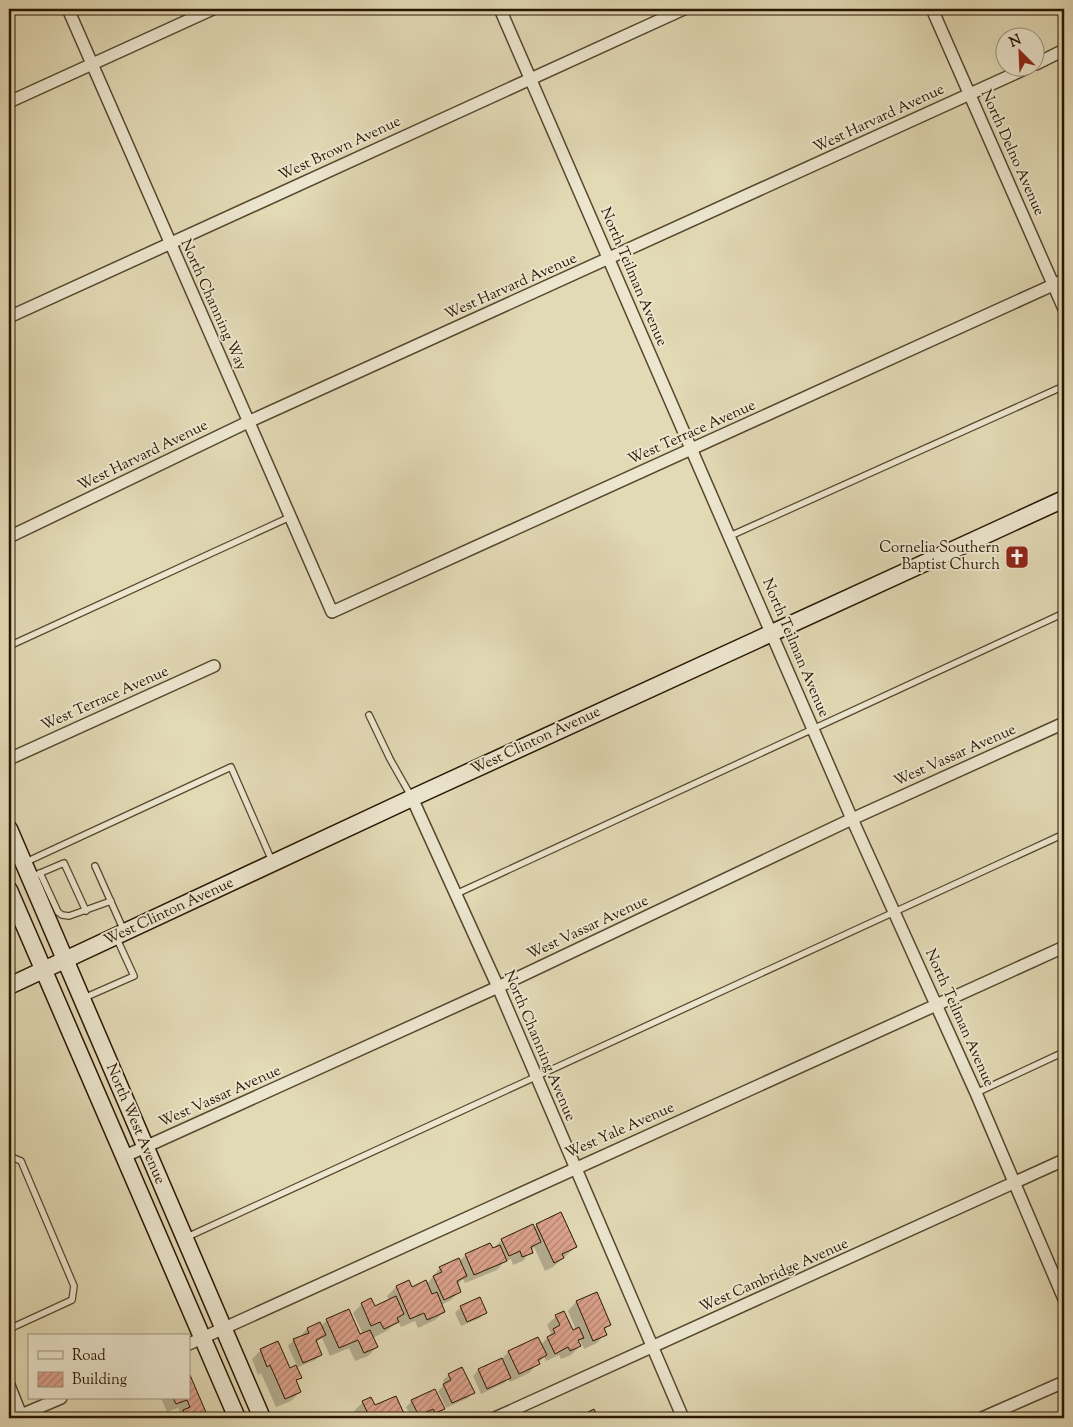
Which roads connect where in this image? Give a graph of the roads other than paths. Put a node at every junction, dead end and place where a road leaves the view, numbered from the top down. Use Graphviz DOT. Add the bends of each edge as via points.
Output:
graph roads {
  1 [pos="68,9"];
  2 [pos="213,9"];
  3 [pos="500,9"];
  4 [pos="684,9"];
  5 [pos="932,9"];
  6 [pos="1064,50"];
  7 [pos="1046,59"];
  8 [pos="92,64"];
  9 [pos="531,78"];
  10 [pos="1005,78"];
  11 [pos="969,94"];
  12 [pos="9,102"];
  13 [pos="170,243"];
  14 [pos="608,259"];
  15 [pos="1059,283"];
  16 [pos="1064,309"];
  17 [pos="9,318"];
  18 [pos="1064,386"];
  19 [pos="248,422"];
  20 [pos="692,450"];
  21 [pos="1064,499"];
  22 [pos="290,517"];
  23 [pos="730,536"];
  24 [pos="9,537"];
  25 [pos="332,612"];
  26 [pos="1064,612"];
  27 [pos="772,633"];
  28 [pos="9,646"];
  29 [pos="214,666"];
  30 [pos="369,716"];
  31 [pos="1064,723"];
  32 [pos="814,729"];
  33 [pos="9,758"];
  34 [pos="412,798"];
  35 [pos="852,819"];
  36 [pos="9,829"];
  37 [pos="1064,834"];
  38 [pos="24,863"];
  39 [pos="273,863"];
  40 [pos="95,866"];
  41 [pos="35,876"];
  42 [pos="9,890"];
  43 [pos="456,894"];
  44 [pos="111,901"];
  45 [pos="86,911"];
  46 [pos="895,912"];
  47 [pos="120,935"];
  48 [pos="1064,947"];
  49 [pos="66,960"];
  50 [pos="44,970"];
  51 [pos="9,986"];
  52 [pos="498,987"];
  53 [pos="82,999"];
  54 [pos="937,1005"];
  55 [pos="1064,1052"];
  56 [pos="536,1076"];
  57 [pos="976,1093"];
  58 [pos="144,1147"];
  59 [pos="9,1156"];
  60 [pos="123,1157"];
  61 [pos="1064,1160"];
  62 [pos="575,1168"];
  63 [pos="1015,1182"];
  64 [pos="186,1238"];
  65 [pos="1064,1299"];
  66 [pos="9,1328"];
  67 [pos="224,1329"];
  68 [pos="195,1341"];
  69 [pos="652,1347"];
  70 [pos="1064,1382"];
  71 [pos="9,1385"];
  72 [pos="56,1400"];
  73 [pos="18,1417"];
  74 [pos="237,1418"];
  75 [pos="262,1418"];
  76 [pos="495,1418"];
  77 [pos="683,1418"];
  78 [pos="982,1418"];
  1 -- 8 [label="street, North Channing Way"];
  2 -- 8 [label="street"];
  3 -- 9 [label="street, North Teilman Avenue"];
  4 -- 9 [label="street, West Brown Avenue"];
  5 -- 11 [label="street, North Delno Avenue"];
  6 -- 7 [label="street"];
  8 -- 12 [label="street"];
  8 -- 13 [label="street, North Channing Way"];
  9 -- 13 [label="street, West Brown Avenue"];
  9 -- 14 [label="street, North Teilman Avenue"];
  10 -- 11 [label="street, West Harvard Avenue"];
  11 -- 14 [label="street, West Harvard Avenue"];
  11 -- 15 [label="street, North Delno Avenue"];
  13 -- 17 [label="street, West Brown Avenue"];
  13 -- 19 [label="street, North Channing Way"];
  14 -- 19 [label="street, West Harvard Avenue"];
  14 -- 20 [label="street, North Teilman Avenue"];
  15 -- 16 [label="street, North Delno Avenue"];
  15 -- 20 [label="street, West Terrace Avenue"];
  18 -- 23 [label="lane"];
  19 -- 22 [label="street, North Channing Way"];
  19 -- 24 [label="street, West Harvard Avenue"];
  20 -- 23 [label="street, North Teilman Avenue"];
  20 -- 25 [label="street, West Terrace Avenue"];
  21 -- 27 [label="main road, West Clinton Avenue"];
  22 -- 25 [label="street, North Channing Way"];
  22 -- 28 [label="lane"];
  23 -- 27 [label="street, North Teilman Avenue"];
  26 -- 32 [label="lane"];
  27 -- 32 [label="street, North Teilman Avenue"];
  27 -- 34 [label="main road, West Clinton Avenue"];
  29 -- 33 [label="street, West Terrace Avenue"];
  30 -- 34 [label="lane"];
  31 -- 35 [label="street, West Vassar Avenue"];
  32 -- 35 [label="street, North Teilman Avenue"];
  32 -- 43 [label="lane"];
  34 -- 39 [label="main road, West Clinton Avenue"];
  34 -- 43 [label="street, North Channing Avenue"];
  35 -- 46 [label="street, North Teilman Avenue"];
  35 -- 52 [label="street, West Vassar Avenue"];
  36 -- 38 [label="main road, North West Avenue"];
  37 -- 46 [label="lane"];
  38 -- 39 [label="lane" via="231,767"];
  38 -- 41 [label="main road, North West Avenue"];
  39 -- 47 [label="main road, West Clinton Avenue"];
  40 -- 44 [label="lane"];
  41 -- 45 [label="lane" via="62,915"];
  41 -- 45 [label="lane" via="64,864"];
  41 -- 49 [label="main road, North West Avenue"];
  42 -- 50 [label="main road, North West Avenue"];
  43 -- 52 [label="street, North Channing Avenue"];
  44 -- 45 [label="lane"];
  44 -- 47 [label="lane"];
  46 -- 54 [label="street, North Teilman Avenue"];
  46 -- 56 [label="lane"];
  47 -- 49 [label="main road, West Clinton Avenue"];
  47 -- 53 [label="lane" via="134,976"];
  48 -- 54 [label="street, West Yale Avenue"];
  49 -- 50 [label="main road, West Clinton Avenue"];
  49 -- 53 [label="main road, North West Avenue"];
  50 -- 51 [label="main road, West Clinton Avenue"];
  50 -- 60 [label="main road, North West Avenue"];
  52 -- 56 [label="street, North Channing Avenue"];
  52 -- 58 [label="street, West Vassar Avenue"];
  53 -- 58 [label="main road, North West Avenue"];
  54 -- 57 [label="street, North Teilman Avenue"];
  54 -- 62 [label="street, West Yale Avenue"];
  55 -- 57 [label="lane"];
  56 -- 62 [label="street, North Channing Avenue"];
  56 -- 64 [label="lane"];
  57 -- 63 [label="street, North Teilman Avenue"];
  58 -- 60 [label="street, West Vassar Avenue"];
  58 -- 64 [label="main road, North West Avenue"];
  59 -- 66 [label="lane" via="21,1161 74,1286 72,1300"];
  60 -- 68 [label="main road, North West Avenue"];
  61 -- 63 [label="street, West Cambridge Avenue"];
  62 -- 67 [label="street, West Yale Avenue"];
  62 -- 69 [label="street, North Channing Avenue"];
  63 -- 65 [label="street, North Teilman Avenue"];
  63 -- 69 [label="street, West Cambridge Avenue"];
  64 -- 67 [label="main road, North West Avenue"];
  67 -- 68 [label="street, West Yale Avenue"];
  67 -- 75 [label="main road, North West Avenue"];
  68 -- 74 [label="main road, North West Avenue"];
  69 -- 76 [label="street, West Cambridge Avenue"];
  69 -- 77 [label="street, North Channing Avenue"];
  70 -- 78 [label="street"];
  71 -- 73 [label="street"];
  72 -- 73 [label="street"];
}
